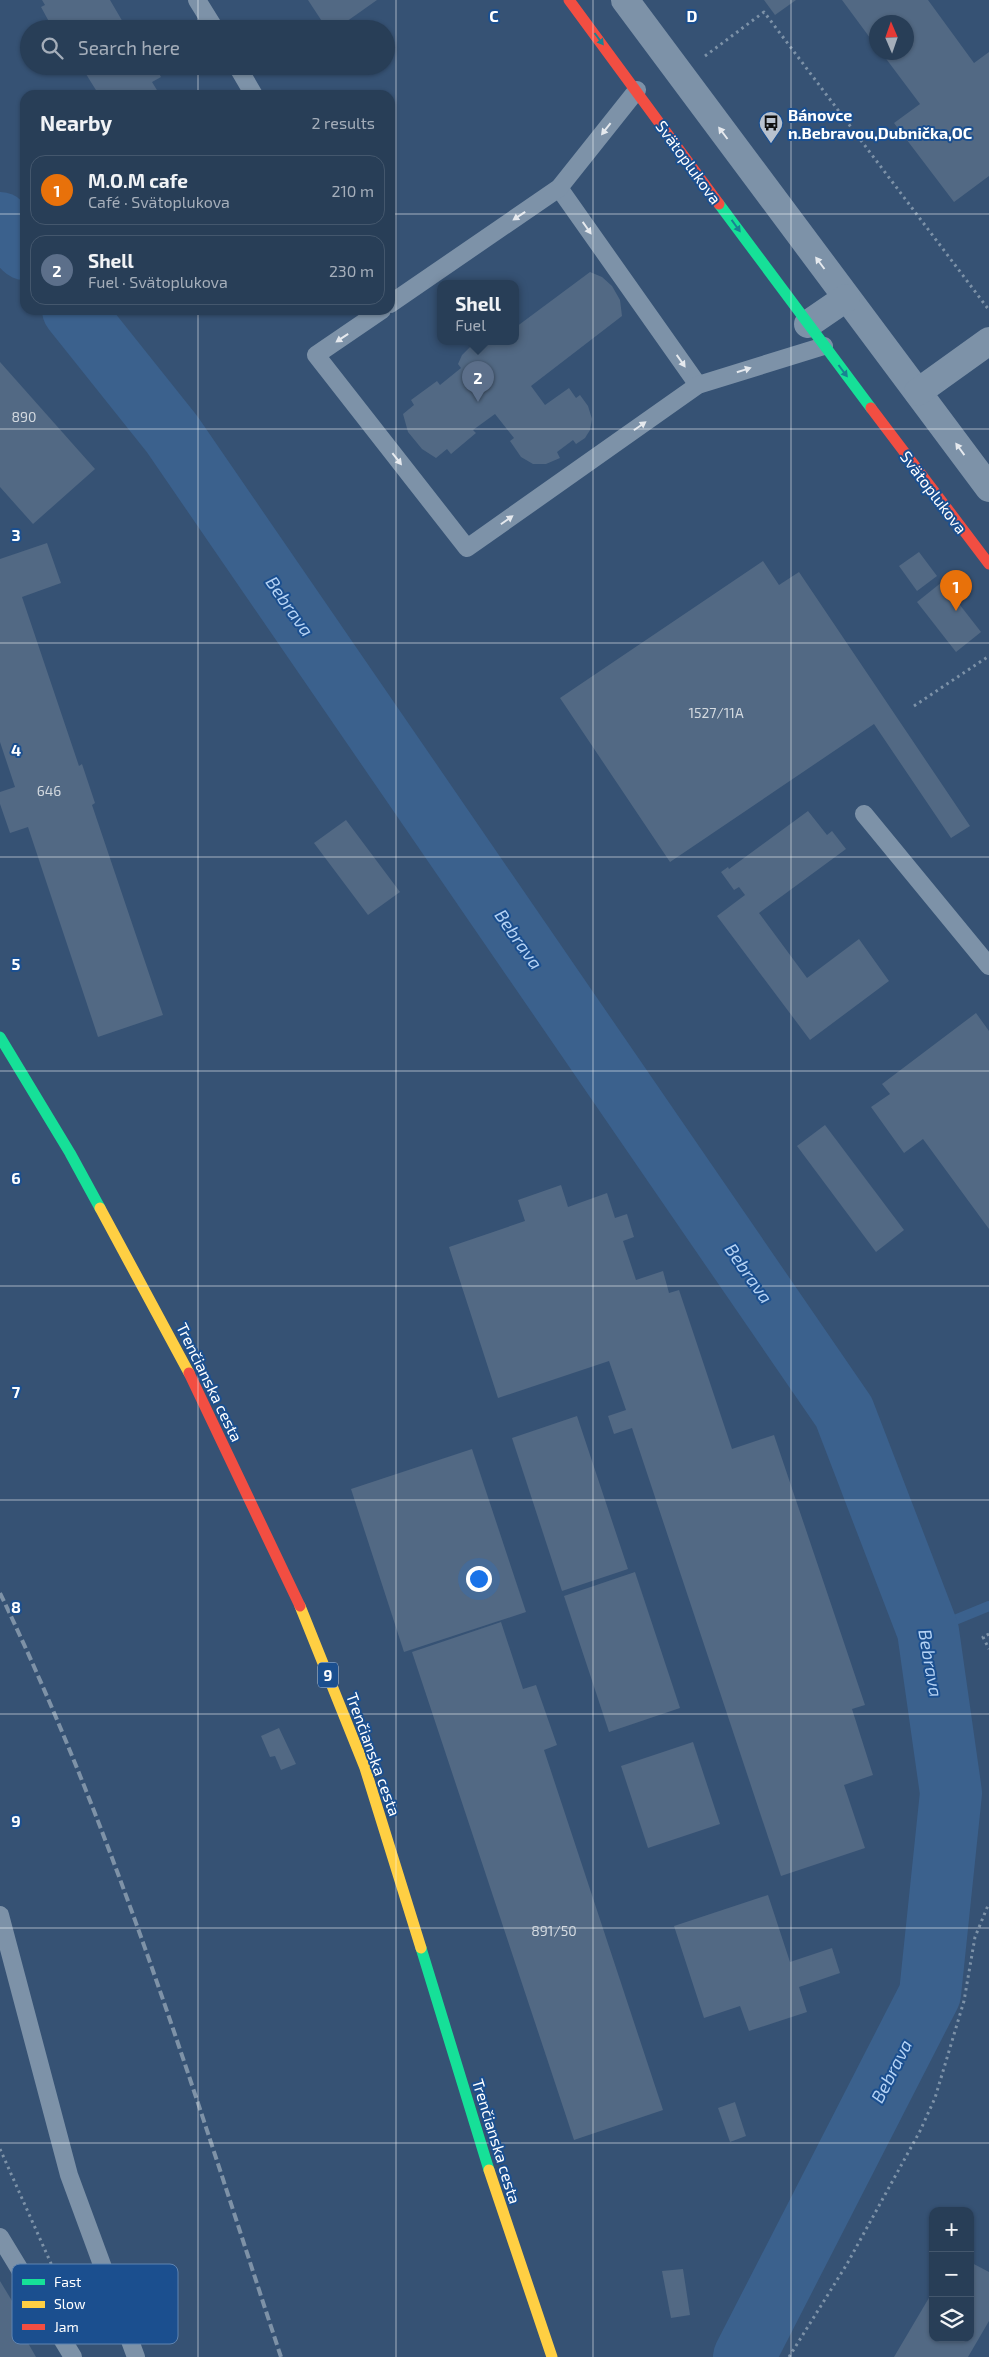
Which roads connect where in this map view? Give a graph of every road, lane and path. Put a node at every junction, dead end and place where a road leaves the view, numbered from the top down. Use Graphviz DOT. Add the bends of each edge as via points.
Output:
graph roads {
  1 [pos="197,0"];
  2 [pos="570,0"];
  3 [pos="625,0"];
  4 [pos="209,20"];
  5 [pos="700,59"];
  6 [pos="242,75"];
  7 [pos="251,90"];
  8 [pos="637,90"];
  9 [pos="559,188"];
  10 [pos="846,298"];
  11 [pos="395,301"];
  12 [pos="989,310"];
  13 [pos="375,315"];
  14 [pos="808,324"];
  15 [pos="989,341"];
  16 [pos="824,346"];
  17 [pos="698,385"];
  18 [pos="918,392"];
  19 [pos="989,488"];
  20 [pos="989,564"];
  21 [pos="989,656"];
  22 [pos="914,706"];
  23 [pos="864,814"];
  24 [pos="989,966"];
  25 [pos="0,1037"];
  26 [pos="989,1634"];
  27 [pos="989,1649"];
  28 [pos="989,1903"];
  29 [pos="0,1915"];
  30 [pos="0,2149"];
  31 [pos="0,2237"];
  32 [pos="16,2264"];
  33 [pos="51,2264"];
  34 [pos="101,2264"];
  35 [pos="65,2344"];
  36 [pos="131,2344"];
  37 [pos="73,2357"];
  38 [pos="136,2357"];
  39 [pos="552,2357"];
  40 [pos="790,2357"];
  1 -- 4 [label="lane"];
  2 -- 8 [label="main road, Svätoplukova, one-way"];
  10 -- 3 [label="street, one-way"];
  5 -- 12 [label="path" via="764,12"];
  6 -- 7 [label="lane"];
  8 -- 9 [label="lane, one-way"];
  8 -- 14 [label="main road, Svätoplukova, one-way"];
  9 -- 11 [label="lane, one-way"];
  9 -- 17 [label="lane, one-way"];
  10 -- 14 [label="street"];
  10 -- 18 [label="street"];
  13 -- 17 [label="lane, one-way" via="316,355 467,548"];
  14 -- 16 [label="main road, Svätoplukova"];
  15 -- 18 [label="street"];
  17 -- 16 [label="lane, one-way"];
  16 -- 20 [label="main road, Svätoplukova, one-way"];
  19 -- 18 [label="street, one-way"];
  21 -- 22 [label="path"];
  23 -- 24 [label="lane"];
  25 -- 39 [label="main road, Trenčianska cesta / 9" via="70,1153 182,1358 302,1611 365,1768 504,2218"];
  26 -- 27 [label="path" via="982,1637"];
  28 -- 40 [label="path" via="974,1937 964,2001 935,2098 847,2264"];
  29 -- 34 [label="lane" via="68,2176"];
  30 -- 33 [label="path"];
  31 -- 32 [label="lane"];
  35 -- 37 [label="lane"];
  36 -- 38 [label="lane"];
}
